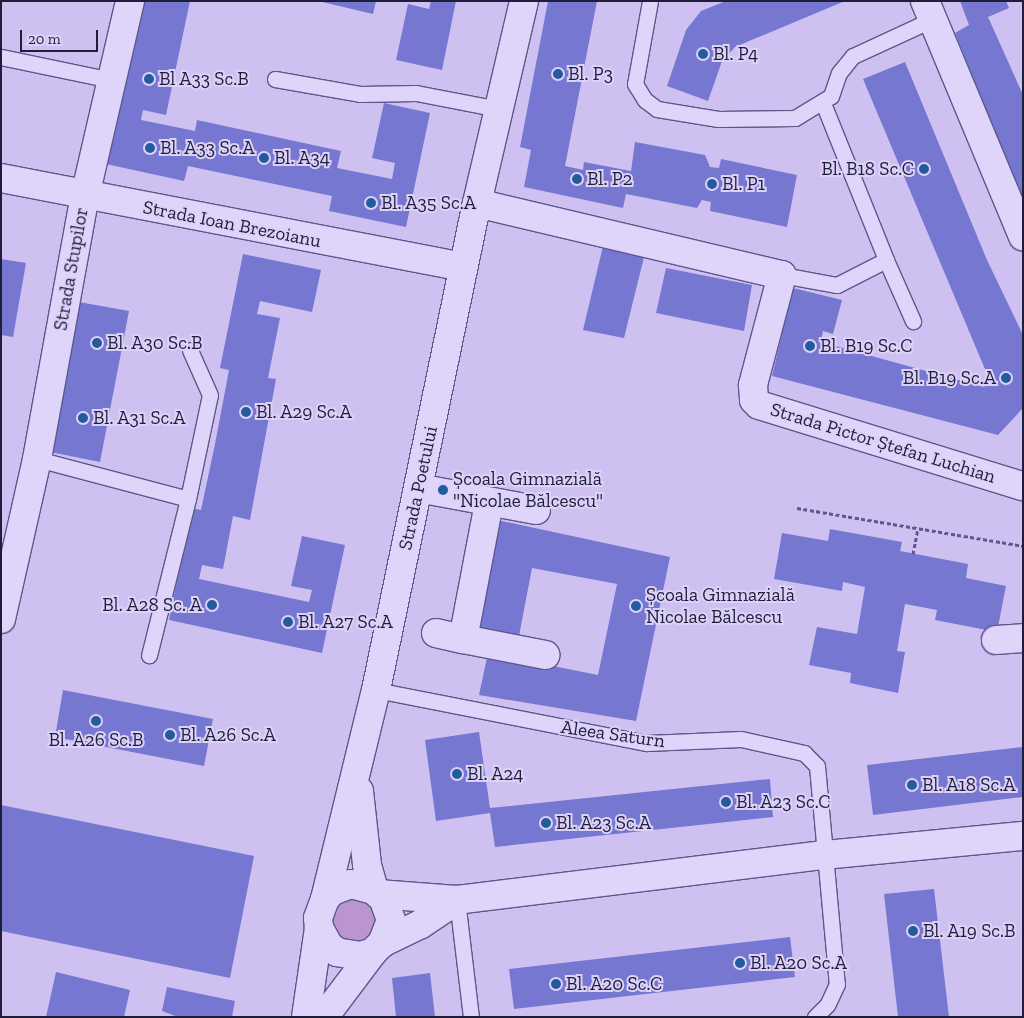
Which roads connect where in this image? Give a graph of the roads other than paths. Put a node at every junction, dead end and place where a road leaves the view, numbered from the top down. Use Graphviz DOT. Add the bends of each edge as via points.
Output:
graph roads {
  1 [pos="130,1"];
  2 [pos="524,1"];
  3 [pos="650,1"];
  4 [pos="929,10"];
  5 [pos="1,57"];
  6 [pos="275,79"];
  7 [pos="111,80"];
  8 [pos="823,103"];
  9 [pos="499,109"];
  10 [pos="1,178"];
  11 [pos="84,196"];
  12 [pos="477,202"];
  13 [pos="1023,236"];
  14 [pos="886,260"];
  15 [pos="464,267"];
  16 [pos="782,275"];
  17 [pos="913,321"];
  18 [pos="190,350"];
  19 [pos="37,459"];
  20 [pos="1023,486"];
  21 [pos="418,488"];
  22 [pos="188,499"];
  23 [pos="489,503"];
  24 [pos="536,510"];
  25 [pos="8,565"];
  26 [pos="1,619"];
  27 [pos="436,633"];
  28 [pos="463,640"];
  29 [pos="150,655"];
  30 [pos="545,655"];
  31 [pos="376,690"];
  32 [pos="357,772"];
  33 [pos="1023,836"];
  34 [pos="824,855"];
  35 [pos="376,892"];
  36 [pos="325,899"];
  37 [pos="457,900"];
  38 [pos="319,928"];
  39 [pos="378,947"];
  40 [pos="306,1017"];
  41 [pos="324,1017"];
  42 [pos="471,1017"];
  43 [pos="815,1017"];
  1 -- 7 [label="street, Strada Stupilor"];
  2 -- 9 [label="street, Strada Poetului"];
  3 -- 8 [label="lane" via="635,84 645,100 657,108 718,119 795,118"];
  4 -- 8 [label="lane" via="845,62 831,96"];
  4 -- 13 [label="street"];
  5 -- 7 [label="lane"];
  6 -- 9 [label="lane" via="360,94 416,93"];
  7 -- 11 [label="street, Strada Stupilor"];
  8 -- 14 [label="lane"];
  9 -- 12 [label="street, Strada Poetului"];
  10 -- 11 [label="street, Strada Ioan Brezoianu"];
  11 -- 15 [label="street, Strada Ioan Brezoianu"];
  11 -- 19 [label="street, Strada Stupilor"];
  12 -- 15 [label="street, Strada Poetului"];
  12 -- 16 [label="street"];
  14 -- 16 [label="lane" via="837,285"];
  14 -- 17 [label="lane"];
  15 -- 21 [label="street, Strada Poetului"];
  16 -- 20 [label="street, Strada Pictor Ștefan Luchian" via="753,385 754,400 759,405"];
  18 -- 22 [label="lane" via="210,395"];
  19 -- 22 [label="lane"];
  19 -- 25 [label="street, Strada Stupilor"];
  21 -- 23 [label="street"];
  21 -- 31 [label="street, Strada Poetului"];
  22 -- 29 [label="lane"];
  23 -- 24 [label="street"];
  23 -- 28 [label="street"];
  25 -- 26 [label="street, Strada Stupilor"];
  27 -- 28 [label="street"];
  28 -- 30 [label="street"];
  31 -- 32 [label="street, Strada Poetului"];
  31 -- 34 [label="lane, Aleea Saturn" via="632,741 674,743 742,739 804,753 817,766"];
  32 -- 35 [label="street, Strada Poetului" via="362,844"];
  32 -- 36 [label="street, Strada Poetului"];
  33 -- 34 [label="street"];
  34 -- 37 [label="street"];
  34 -- 43 [label="lane, Aleea Saturn" via="837,984 827,1005"];
  35 -- 36 [label="street" via="351,884 332,891"];
  35 -- 37 [label="street"];
  35 -- 39 [label="street, Strada Poetului" via="388,908 391,920"];
  36 -- 38 [label="street, Strada Poetului" via="318,918"];
  37 -- 39 [label="street"];
  37 -- 42 [label="lane"];
  38 -- 39 [label="street" via="329,946 337,952 361,956"];
  38 -- 40 [label="street, Strada Poetului"];
  39 -- 41 [label="street, Strada Poetului"];
}
